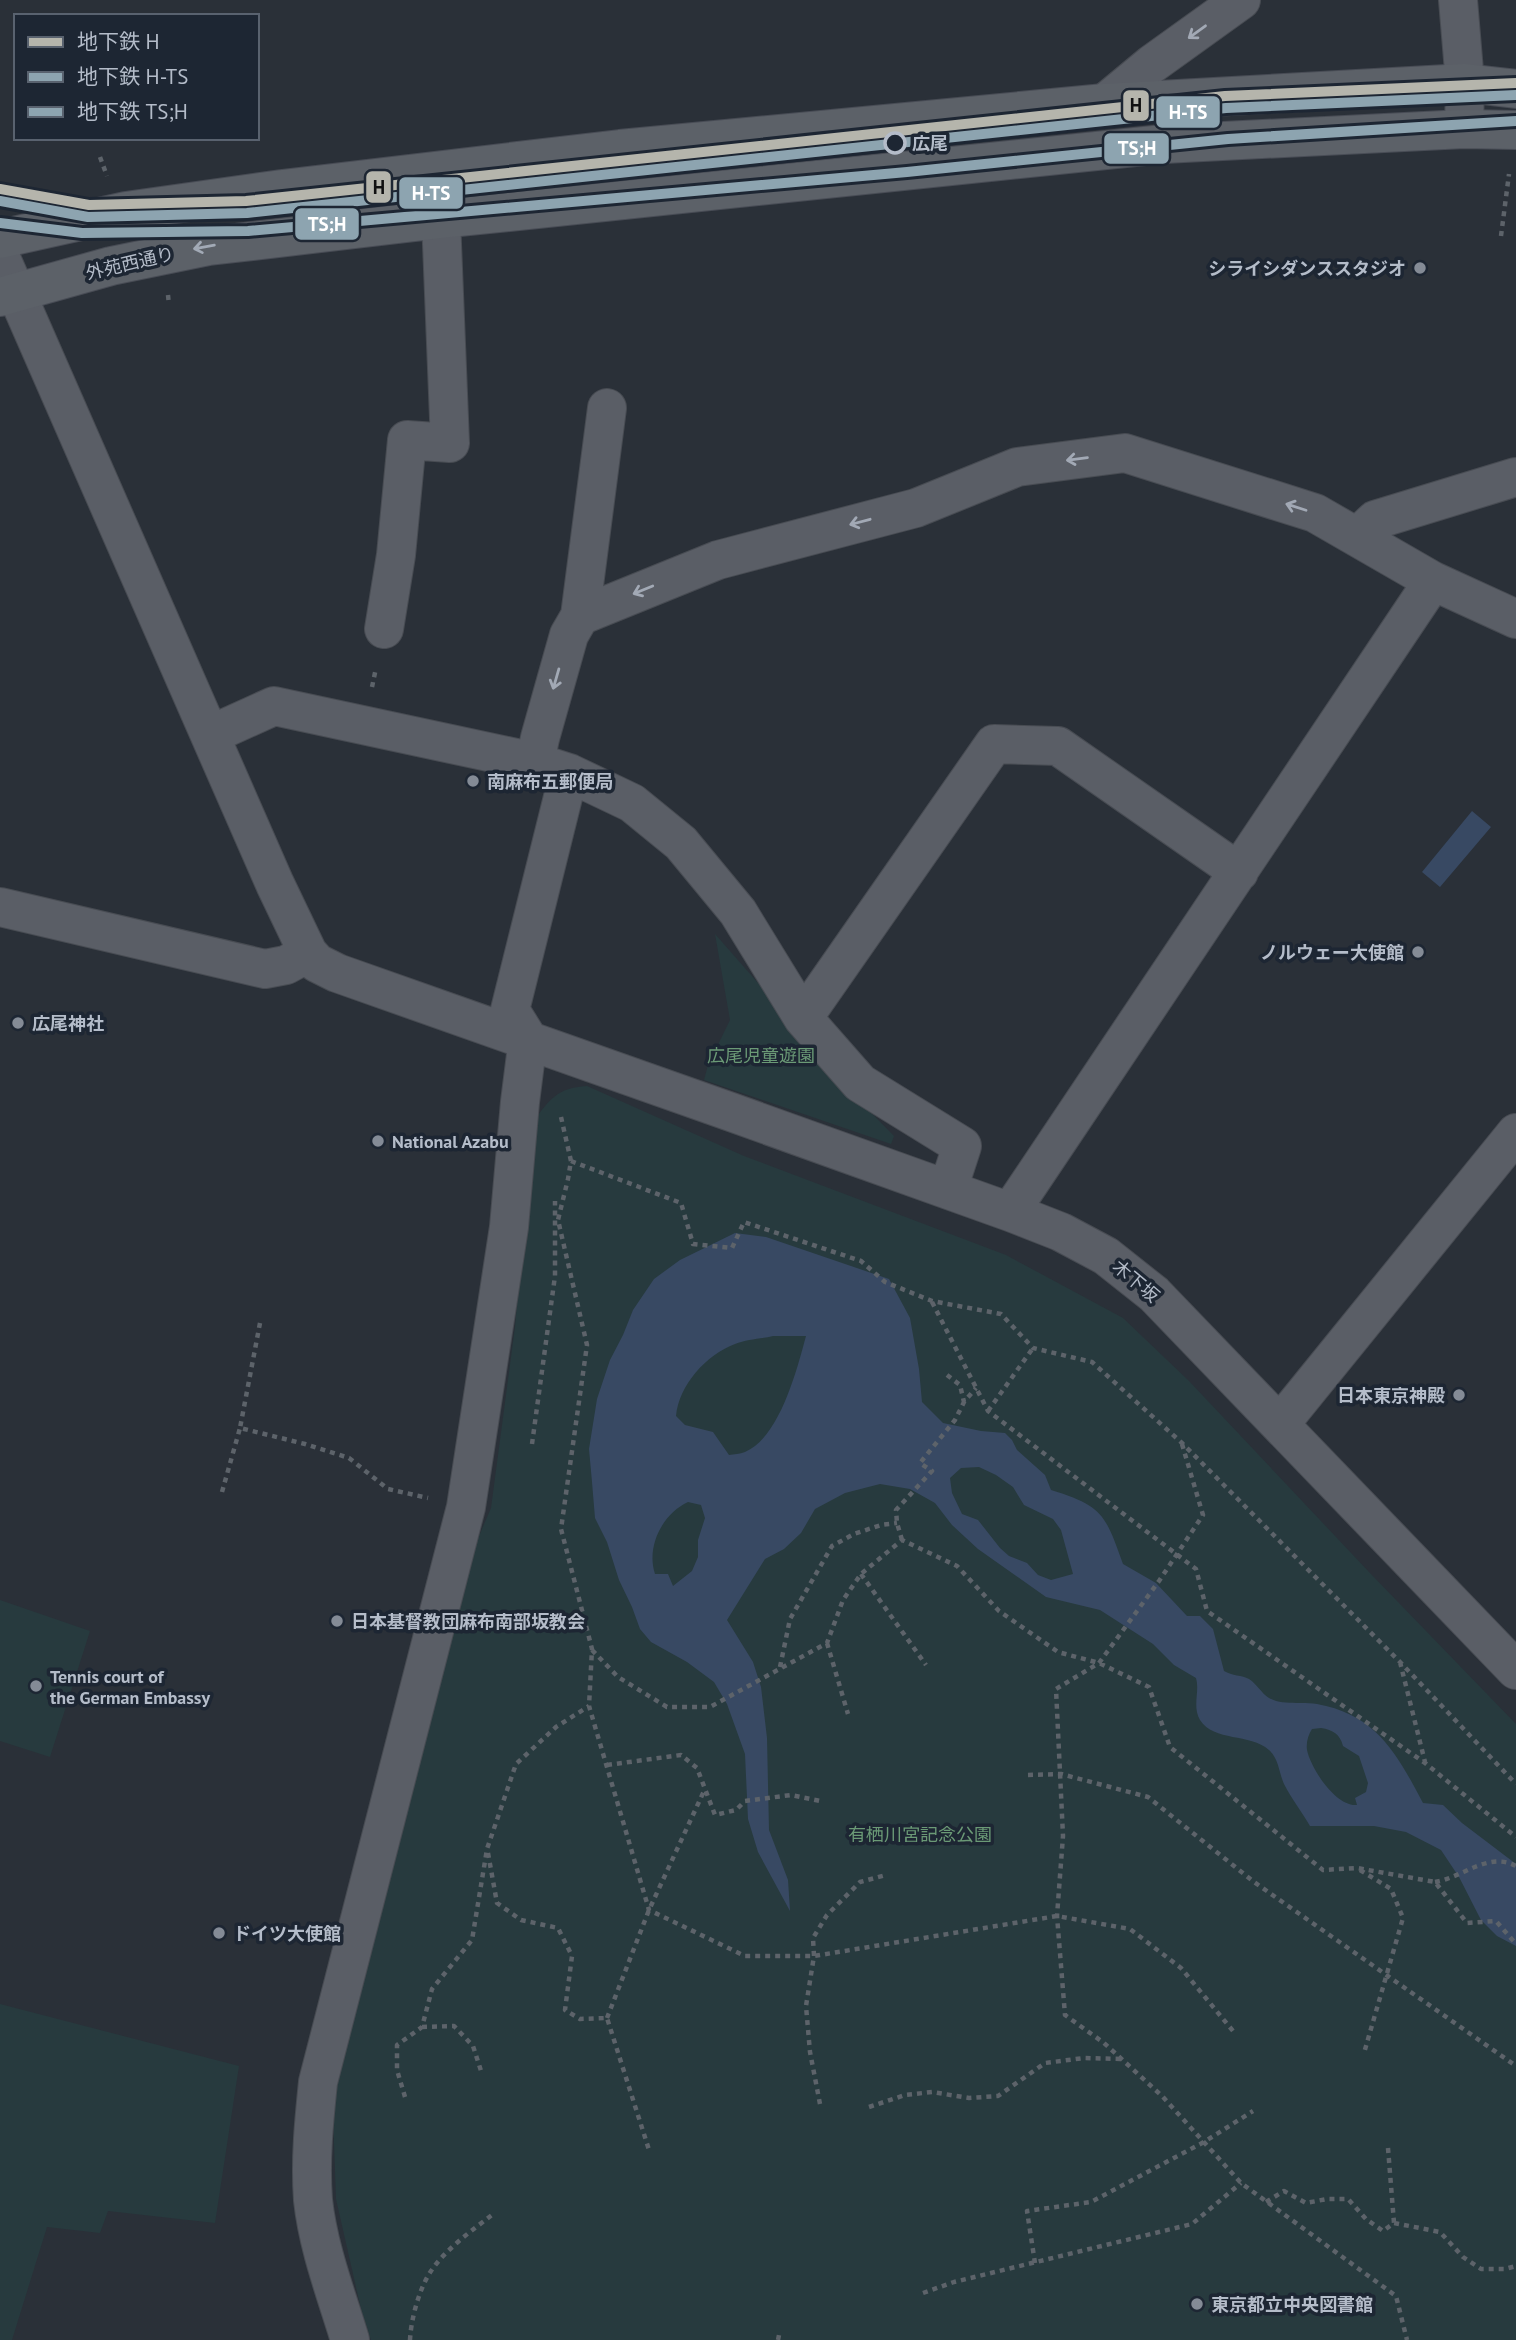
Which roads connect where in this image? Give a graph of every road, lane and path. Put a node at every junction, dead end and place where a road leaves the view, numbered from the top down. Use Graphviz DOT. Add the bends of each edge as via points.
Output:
graph roads {
  1 [pos="1241,0"];
  2 [pos="1458,0"];
  3 [pos="1465,83"];
  4 [pos="1516,89"];
  5 [pos="1105,103"];
  6 [pos="1464,129"];
  7 [pos="1516,130"];
  8 [pos="100,157"];
  9 [pos="1509,174"];
  10 [pos="108,179"];
  11 [pos="441,219"];
  12 [pos="1501,236"];
  13 [pos="0,239"];
  14 [pos="0,256"];
  15 [pos="8,295"];
  16 [pos="607,408"];
  17 [pos="1516,477"];
  18 [pos="1357,537"];
  19 [pos="1433,581"];
  20 [pos="580,616"];
  21 [pos="1516,619"];
  22 [pos="384,629"];
  23 [pos="365,725"];
  24 [pos="210,735"];
  25 [pos="552,768"];
  26 [pos="1239,872"];
  27 [pos="0,907"];
  28 [pos="308,953"];
  29 [pos="803,1018"];
  30 [pos="528,1039"];
  31 [pos="560,1112"];
  32 [pos="1516,1133"];
  33 [pos="571,1161"];
  34 [pos="948,1189"];
  35 [pos="555,1195"];
  36 [pos="1010,1212"];
  37 [pos="932,1301"];
  38 [pos="260,1323"];
  39 [pos="1032,1348"];
  40 [pos="947,1375"];
  41 [pos="976,1388"];
  42 [pos="964,1402"];
  43 [pos="988,1411"];
  44 [pos="1280,1424"];
  45 [pos="240,1427"];
  46 [pos="1182,1443"];
  47 [pos="532,1444"];
  48 [pos="222,1492"];
  49 [pos="466,1507"];
  50 [pos="897,1523"];
  51 [pos="902,1540"];
  52 [pos="1177,1555"];
  53 [pos="861,1574"];
  54 [pos="827,1643"];
  55 [pos="592,1649"];
  56 [pos="1399,1661"];
  57 [pos="1100,1663"];
  58 [pos="926,1665"];
  59 [pos="779,1667"];
  60 [pos="1516,1670"];
  61 [pos="589,1706"];
  62 [pos="848,1714"];
  63 [pos="1425,1763"];
  64 [pos="607,1765"];
  65 [pos="1061,1774"];
  66 [pos="1028,1775"];
  67 [pos="1516,1784"];
  68 [pos="705,1791"];
  69 [pos="820,1801"];
  70 [pos="1516,1837"];
  71 [pos="487,1849"];
  72 [pos="1516,1866"];
  73 [pos="1357,1868"];
  74 [pos="886,1875"];
  75 [pos="1435,1882"];
  76 [pos="649,1910"];
  77 [pos="1057,1916"];
  78 [pos="1516,1944"];
  79 [pos="814,1956"];
  80 [pos="1386,1973"];
  81 [pos="607,2018"];
  82 [pos="422,2027"];
  83 [pos="1233,2031"];
  84 [pos="1364,2053"];
  85 [pos="1122,2059"];
  86 [pos="1516,2066"];
  87 [pos="482,2074"];
  88 [pos="405,2097"];
  89 [pos="820,2104"];
  90 [pos="869,2107"];
  91 [pos="1253,2111"];
  92 [pos="1204,2142"];
  93 [pos="1388,2148"];
  94 [pos="650,2153"];
  95 [pos="1241,2183"];
  96 [pos="1266,2202"];
  97 [pos="492,2215"];
  98 [pos="1394,2223"];
  99 [pos="1035,2263"];
  100 [pos="1516,2266"];
  101 [pos="923,2293"];
  102 [pos="350,2340"];
  103 [pos="410,2340"];
  104 [pos="1407,2340"];
  1 -- 5 [label="street, one-way"];
  2 -- 3 [label="street"];
  3 -- 4 [label="main road"];
  3 -- 5 [label="main road"];
  3 -- 6 [label="street"];
  5 -- 13 [label="main road" via="620,149 282,189 126,211"];
  6 -- 7 [label="main road, 外苑西通り"];
  6 -- 11 [label="main road, 外苑西通り" via="1164,144"];
  8 -- 10 [label="path"];
  9 -- 12 [label="path"];
  11 -- 15 [label="main road, 外苑西通り, one-way" via="209,246 111,266"];
  11 -- 22 [label="street" via="450,443 407,440"];
  14 -- 15 [label="street"];
  15 -- 24 [label="street"];
  16 -- 20 [label="street"];
  17 -- 18 [label="street" via="1375,520"];
  18 -- 19 [label="street"];
  18 -- 20 [label="street, one-way" via="1315,513 1125,453 1017,467 916,508 718,560"];
  19 -- 21 [label="street"];
  19 -- 26 [label="street"];
  20 -- 25 [label="street, one-way" via="569,635 540,738"];
  22 -- 23 [label="path"];
  23 -- 24 [label="street" via="274,706"];
  23 -- 25 [label="street"];
  24 -- 28 [label="street"];
  25 -- 29 [label="street" via="632,803 681,843 738,912"];
  25 -- 30 [label="street" via="510,1010"];
  26 -- 29 [label="street" via="1058,746 994,744"];
  26 -- 36 [label="street"];
  27 -- 28 [label="street" via="265,969 286,965"];
  28 -- 30 [label="street, 木下坂" via="337,973"];
  29 -- 34 [label="street" via="860,1083 962,1146"];
  30 -- 34 [label="street, 木下坂"];
  30 -- 49 [label="street" via="509,1227"];
  31 -- 33 [label="path"];
  32 -- 44 [label="street"];
  33 -- 37 [label="path" via="681,1203 693,1244 732,1248 744,1222 861,1261 885,1282"];
  33 -- 55 [label="path" via="558,1220 587,1345 561,1529"];
  34 -- 36 [label="street, 木下坂"];
  35 -- 47 [label="path" via="555,1276"];
  36 -- 44 [label="street, 木下坂" via="1106,1256 1154,1294"];
  37 -- 39 [label="path" via="1001,1314"];
  37 -- 41 [label="path"];
  38 -- 45 [label="path"];
  39 -- 43 [label="path"];
  39 -- 46 [label="path" via="1092,1362"];
  40 -- 42 [label="path" via="960,1385"];
  41 -- 42 [label="path"];
  41 -- 43 [label="path"];
  42 -- 50 [label="path" via="919,1463 932,1471 896,1510"];
  43 -- 52 [label="path"];
  44 -- 60 [label="street, 木下坂"];
  45 -- 48 [label="path"];
  45 -- 49 [label="path" via="349,1458 388,1489"];
  46 -- 52 [label="path" via="1203,1514"];
  46 -- 56 [label="path"];
  49 -- 102 [label="street" via="318,2081 312,2137 313,2200"];
  50 -- 51 [label="path"];
  50 -- 59 [label="path" via="855,1534 832,1546 790,1619"];
  51 -- 53 [label="path"];
  51 -- 57 [label="path" via="957,1566 999,1611 1058,1652"];
  52 -- 57 [label="path"];
  52 -- 63 [label="path" via="1196,1569 1207,1611"];
  53 -- 54 [label="path" via="843,1600"];
  53 -- 58 [label="path"];
  54 -- 59 [label="path"];
  54 -- 62 [label="path"];
  55 -- 59 [label="path" via="618,1677 667,1707 710,1707"];
  55 -- 61 [label="path"];
  56 -- 63 [label="path"];
  56 -- 67 [label="path"];
  57 -- 65 [label="path" via="1056,1689"];
  57 -- 73 [label="path" via="1149,1687 1170,1747 1313,1862 1324,1870"];
  61 -- 64 [label="path"];
  61 -- 71 [label="path" via="556,1727 516,1764"];
  63 -- 70 [label="path"];
  64 -- 68 [label="path" via="681,1755 697,1768"];
  64 -- 76 [label="path"];
  65 -- 66 [label="path"];
  65 -- 77 [label="path" via="1063,1836"];
  65 -- 80 [label="path" via="1148,1797 1254,1882"];
  68 -- 69 [label="path" via="715,1815 736,1810 745,1801 791,1795"];
  68 -- 76 [label="path"];
  71 -- 81 [label="path" via="497,1903 521,1920 558,1928 572,1955 565,2010 580,2019"];
  71 -- 82 [label="path" via="472,1940 432,1989"];
  72 -- 75 [label="path" via="1479,1864"];
  73 -- 75 [label="path"];
  73 -- 80 [label="path" via="1391,1889 1403,1918"];
  74 -- 79 [label="path" via="860,1882 827,1915 813,1938"];
  75 -- 78 [label="path" via="1467,1923 1496,1922"];
  76 -- 79 [label="path" via="745,1956"];
  76 -- 81 [label="path"];
  77 -- 79 [label="path"];
  77 -- 83 [label="path" via="1130,1929 1181,1968"];
  77 -- 85 [label="path" via="1065,2015"];
  79 -- 89 [label="path" via="806,2006"];
  80 -- 84 [label="path"];
  80 -- 86 [label="path"];
  81 -- 94 [label="path"];
  82 -- 87 [label="path" via="454,2026 473,2046"];
  82 -- 88 [label="path" via="397,2045 397,2070"];
  85 -- 90 [label="path" via="1045,2063 998,2096 969,2098 932,2092"];
  85 -- 92 [label="path"];
  91 -- 92 [label="path"];
  92 -- 95 [label="path"];
  92 -- 99 [label="path" via="1091,2202 1027,2211"];
  93 -- 98 [label="path"];
  95 -- 96 [label="path"];
  95 -- 99 [label="path" via="1192,2224"];
  96 -- 98 [label="path" via="1284,2191 1306,2203 1348,2199 1383,2231"];
  96 -- 104 [label="path" via="1396,2296"];
  97 -- 103 [label="path" via="430,2272 411,2319"];
  98 -- 100 [label="path" via="1440,2232 1480,2269"];
  99 -- 101 [label="path"];
}
